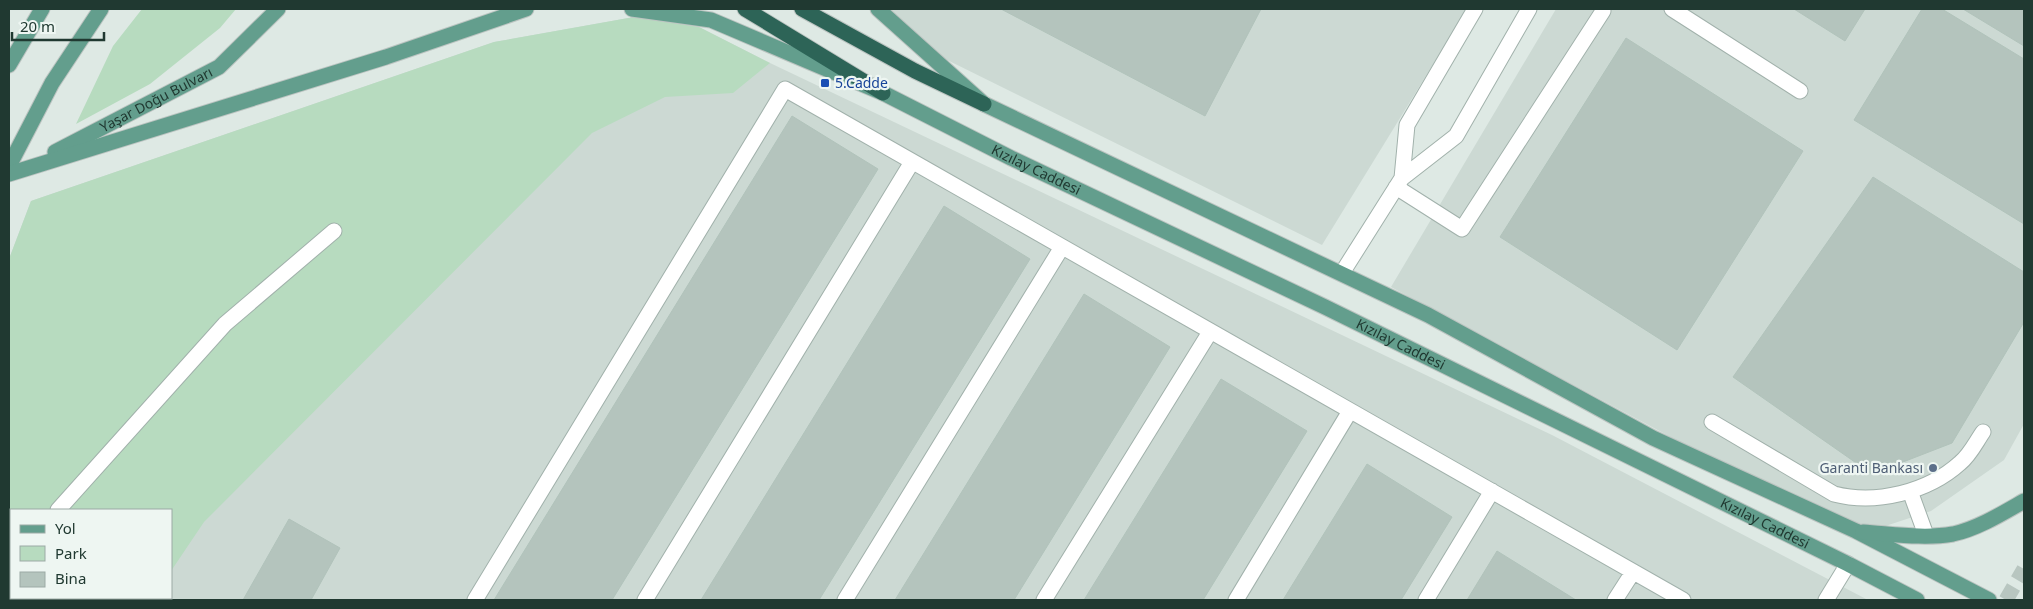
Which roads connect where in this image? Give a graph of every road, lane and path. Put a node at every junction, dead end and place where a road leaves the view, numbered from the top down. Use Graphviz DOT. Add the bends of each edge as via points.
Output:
graph roads {
  1 [pos="42,9"];
  2 [pos="101,9"];
  3 [pos="278,9"];
  4 [pos="526,9"];
  5 [pos="632,9"];
  6 [pos="745,9"];
  7 [pos="802,9"];
  8 [pos="878,9"];
  9 [pos="1475,9"];
  10 [pos="1528,9"];
  11 [pos="1672,9"];
  12 [pos="1603,10"];
  13 [pos="9,65"];
  14 [pos="1800,91"];
  15 [pos="883,93"];
  16 [pos="984,104"];
  17 [pos="912,162"];
  18 [pos="12,170"];
  19 [pos="1399,182"];
  20 [pos="334,231"];
  21 [pos="1062,247"];
  22 [pos="1342,273"];
  23 [pos="1210,332"];
  24 [pos="1350,411"];
  25 [pos="1712,422"];
  26 [pos="1983,432"];
  27 [pos="1910,491"];
  28 [pos="1492,492"];
  29 [pos="2024,501"];
  30 [pos="59,509"];
  31 [pos="1856,531"];
  32 [pos="1926,535"];
  33 [pos="1848,564"];
  34 [pos="1633,572"];
  35 [pos="475,600"];
  36 [pos="645,600"];
  37 [pos="845,600"];
  38 [pos="1044,600"];
  39 [pos="1236,600"];
  40 [pos="1426,600"];
  41 [pos="1615,600"];
  42 [pos="1683,600"];
  43 [pos="1826,600"];
  44 [pos="1917,600"];
  45 [pos="1989,600"];
  1 -- 13 [label="main road"];
  2 -- 18 [label="main road" via="31,120"];
  3 -- 18 [label="main road, Yaşar Doğu Bulvarı" via="219,67"];
  4 -- 18 [label="main road" via="376,60"];
  5 -- 15 [label="main road, Kızılay Caddesi" via="711,20"];
  6 -- 15 [label="highway"];
  7 -- 16 [label="highway" via="915,71"];
  8 -- 16 [label="main road"];
  9 -- 19 [label="street" via="1407,124"];
  10 -- 19 [label="street" via="1456,136"];
  11 -- 14 [label="street"];
  12 -- 19 [label="street" via="1462,229"];
  15 -- 33 [label="main road, Kızılay Caddesi"];
  16 -- 22 [label="main road"];
  17 -- 21 [label="street"];
  17 -- 35 [label="street" via="785,90"];
  17 -- 36 [label="street"];
  19 -- 22 [label="street"];
  20 -- 30 [label="street" via="225,324"];
  21 -- 23 [label="street"];
  21 -- 37 [label="street"];
  22 -- 31 [label="main road" via="1428,315 1653,438"];
  23 -- 24 [label="street"];
  23 -- 38 [label="street"];
  24 -- 28 [label="street"];
  24 -- 39 [label="street"];
  25 -- 27 [label="street" via="1834,494 1852,499"];
  26 -- 27 [label="street" via="1962,461 1946,476"];
  27 -- 32 [label="street"];
  28 -- 34 [label="street"];
  28 -- 40 [label="street"];
  29 -- 32 [label="main road" via="1994,518 1954,534"];
  31 -- 32 [label="main road"];
  31 -- 45 [label="main road"];
  33 -- 43 [label="street"];
  33 -- 44 [label="main road, Kızılay Caddesi"];
  34 -- 41 [label="street"];
  34 -- 42 [label="street"];
}
